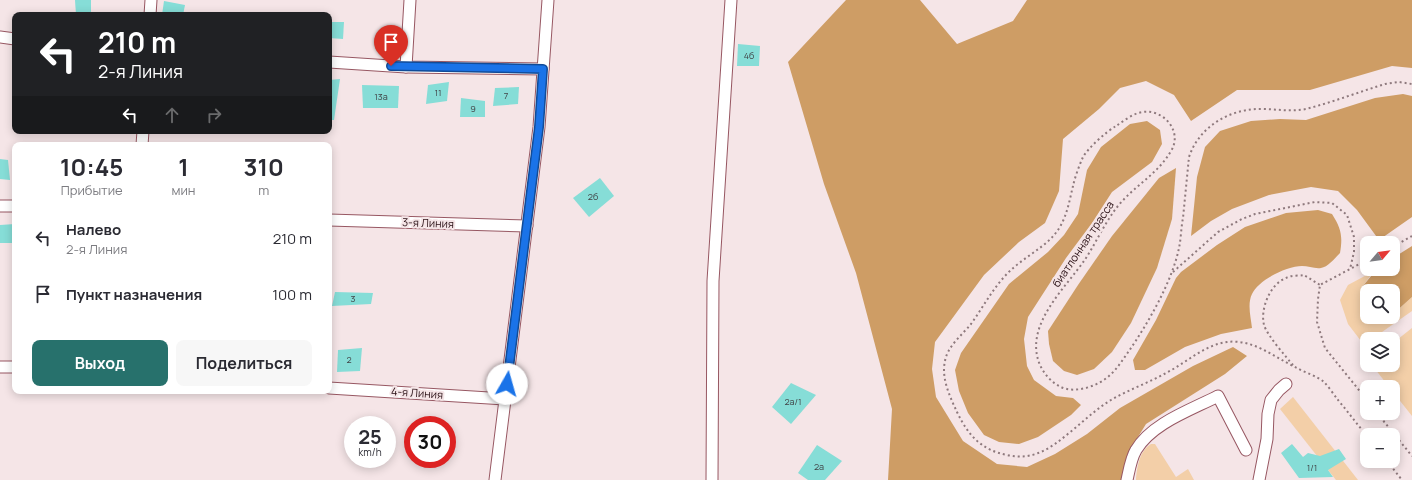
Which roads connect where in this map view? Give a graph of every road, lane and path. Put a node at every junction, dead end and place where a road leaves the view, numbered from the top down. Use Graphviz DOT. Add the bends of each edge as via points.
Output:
graph roads {
  1 [pos="151,0"];
  2 [pos="410,0"];
  3 [pos="548,0"];
  4 [pos="731,0"];
  5 [pos="150,12"];
  6 [pos="0,37"];
  7 [pos="12,38"];
  8 [pos="332,62"];
  9 [pos="406,67"];
  10 [pos="543,69"];
  11 [pos="1412,84"];
  12 [pos="0,206"];
  13 [pos="12,206"];
  14 [pos="332,220"];
  15 [pos="527,226"];
  16 [pos="1412,236"];
  17 [pos="1400,243"];
  18 [pos="1360,264"];
  19 [pos="1350,269"];
  20 [pos="1172,272"];
  21 [pos="1320,285"];
  22 [pos="0,366"];
  23 [pos="1294,367"];
  24 [pos="12,368"];
  25 [pos="1286,384"];
  26 [pos="332,388"];
  27 [pos="1360,391"];
  28 [pos="505,399"];
  29 [pos="1384,420"];
  30 [pos="1361,428"];
  31 [pos="1246,450"];
  32 [pos="1412,456"];
  33 [pos="1393,468"];
  34 [pos="495,480"];
  35 [pos="712,480"];
  36 [pos="1127,480"];
  37 [pos="1258,480"];
  38 [pos="1402,480"];
  1 -- 5 [label="street"];
  2 -- 9 [label="street"];
  3 -- 10 [label="street"];
  4 -- 35 [label="street" via="713,281"];
  6 -- 7 [label="street"];
  8 -- 9 [label="street"];
  9 -- 10 [label="street"];
  10 -- 15 [label="street"];
  11 -- 20 [label="path, биатлонная трасса" via="1386,84 1305,109 1245,110 1233,113 1210,126 1193,146 1189,157 1180,247"];
  12 -- 13 [label="street"];
  14 -- 15 [label="street, 3-я Линия"];
  15 -- 28 [label="street"];
  16 -- 17 [label="path"];
  18 -- 19 [label="path"];
  19 -- 20 [label="path" via="1354,237 1347,215 1332,203 1315,202 1242,219 1218,232"];
  19 -- 21 [label="path"];
  20 -- 23 [label="path, биатлонная трасса" via="1150,317 1110,376 1087,387 1071,390 1062,388 1046,376 1037,356 1036,337 1039,326 1119,205 1159,168 1175,144 1173,128 1160,114 1135,114 1108,130 1084,155 1064,217 1055,234 1007,273 948,352 944,362 944,376 964,428 988,449 1019,457 1034,455 1056,444 1113,399 1168,372 1211,346 1237,341 1252,344"];
  21 -- 23 [label="path, биатлонная трасса" via="1304,275 1286,278 1271,290 1264,307 1264,325"];
  21 -- 27 [label="path" via="1318,322 1326,348"];
  22 -- 24 [label="street"];
  23 -- 30 [label="path, биатлонная трасса" via="1323,381"];
  25 -- 37 [label="street" via="1271,400 1267,439"];
  26 -- 28 [label="street, 4-я Линия"];
  28 -- 34 [label="street"];
  29 -- 32 [label="path"];
  31 -- 36 [label="street" via="1218,396 1164,423 1149,434 1135,451"];
  33 -- 38 [label="path"];
}
